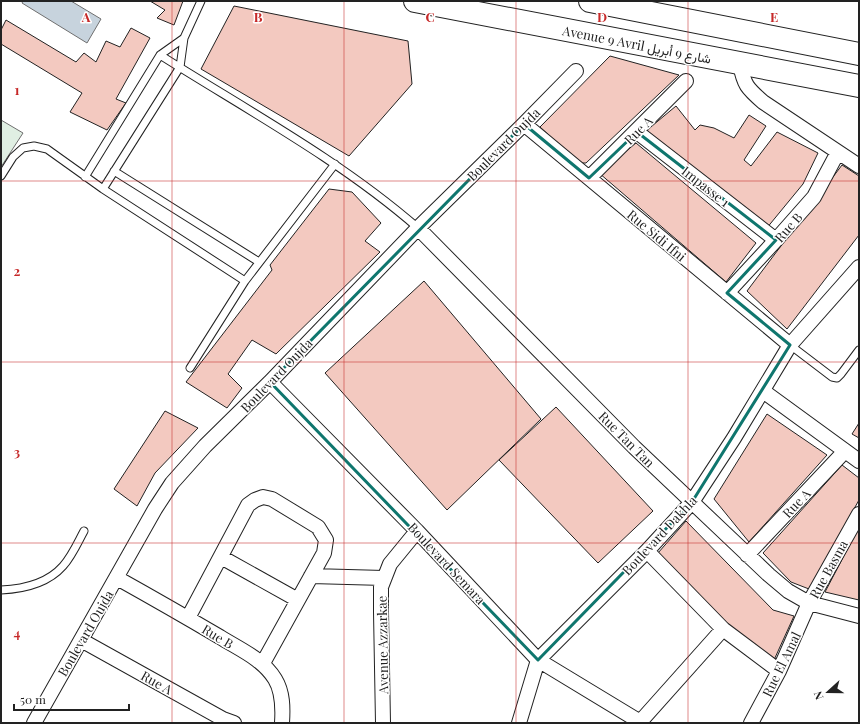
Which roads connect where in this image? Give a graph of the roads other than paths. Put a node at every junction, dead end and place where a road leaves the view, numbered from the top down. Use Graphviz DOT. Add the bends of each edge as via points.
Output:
graph roads {
  1 [pos="201,1"];
  2 [pos="415,1"];
  3 [pos="590,1"];
  4 [pos="184,38"];
  5 [pos="160,54"];
  6 [pos="859,54"];
  7 [pos="740,64"];
  8 [pos="180,67"];
  9 [pos="576,71"];
  10 [pos="686,81"];
  11 [pos="859,86"];
  12 [pos="524,124"];
  13 [pos="637,132"];
  14 [pos="838,152"];
  15 [pos="335,164"];
  16 [pos="859,166"];
  17 [pos="114,171"];
  18 [pos="1,176"];
  19 [pos="85,176"];
  20 [pos="589,178"];
  21 [pos="103,189"];
  22 [pos="418,228"];
  23 [pos="776,240"];
  24 [pos="259,262"];
  25 [pos="859,267"];
  26 [pos="245,281"];
  27 [pos="727,293"];
  28 [pos="790,345"];
  29 [pos="859,350"];
  30 [pos="190,368"];
  31 [pos="270,382"];
  32 [pos="763,391"];
  33 [pos="845,451"];
  34 [pos="859,461"];
  35 [pos="692,502"];
  36 [pos="859,514"];
  37 [pos="417,531"];
  38 [pos="84,532"];
  39 [pos="647,551"];
  40 [pos="747,554"];
  41 [pos="221,557"];
  42 [pos="312,576"];
  43 [pos="117,578"];
  44 [pos="384,578"];
  45 [pos="1,590"];
  46 [pos="298,600"];
  47 [pos="809,603"];
  48 [pos="859,616"];
  49 [pos="188,618"];
  50 [pos="723,629"];
  51 [pos="81,640"];
  52 [pos="538,660"];
  53 [pos="263,663"];
  54 [pos="779,671"];
  55 [pos="34,723"];
  56 [pos="234,723"];
  57 [pos="282,723"];
  58 [pos="383,723"];
  59 [pos="519,723"];
  60 [pos="641,723"];
  61 [pos="751,723"];
  1 -- 4 [label="lane"];
  2 -- 7 [label="highway, Avenue 9 Avril شارع 9 أبريل"];
  3 -- 6 [label="highway"];
  4 -- 5 [label="lane"];
  4 -- 8 [label="lane"];
  5 -- 8 [label="lane"];
  5 -- 19 [label="lane"];
  7 -- 11 [label="highway, Avenue 9 Avril شارع 9 أبريل"];
  7 -- 14 [label="street" via="742,76 750,91"];
  8 -- 15 [label="lane"];
  8 -- 17 [label="lane"];
  9 -- 12 [label="street, Boulevard Oujda"];
  10 -- 13 [label="street, Rue A"];
  12 -- 20 [label="street, Rue Sidi Ifni"];
  12 -- 22 [label="street, Boulevard Oujda"];
  13 -- 20 [label="street, Rue A"];
  13 -- 23 [label="street, Impasse 1"];
  14 -- 16 [label="street"];
  14 -- 23 [label="street, Rue B" via="814,197"];
  15 -- 22 [label="lane"];
  15 -- 24 [label="lane"];
  17 -- 21 [label="lane"];
  17 -- 24 [label="lane"];
  18 -- 19 [label="lane" via="12,157 23,148 34,146 47,149"];
  19 -- 21 [label="lane"];
  20 -- 27 [label="street, Rue Sidi Ifni"];
  21 -- 26 [label="lane"];
  22 -- 31 [label="street, Boulevard Oujda"];
  22 -- 35 [label="street, Rue Tan Tan" via="634,447"];
  23 -- 27 [label="street, Rue B"];
  24 -- 26 [label="lane"];
  25 -- 28 [label="street, Boulevard Dakhla"];
  26 -- 30 [label="lane"];
  27 -- 28 [label="street, Rue Sidi Ifni"];
  28 -- 29 [label="lane" via="836,378"];
  28 -- 32 [label="street, Boulevard Dakhla"];
  31 -- 37 [label="street, Boulevard Semara"];
  31 -- 43 [label="street, Boulevard Oujda" via="205,446 172,483"];
  32 -- 33 [label="street"];
  32 -- 35 [label="street, Boulevard Dakhla"];
  33 -- 34 [label="street"];
  33 -- 40 [label="street, Rue A"];
  35 -- 39 [label="street, Boulevard Dakhla"];
  35 -- 40 [label="street, Rue Tan Tan"];
  36 -- 47 [label="street, Rue Basma"];
  37 -- 44 [label="street, Avenue Azzarkae" via="390,564"];
  37 -- 52 [label="street, Boulevard Semara"];
  38 -- 45 [label="lane" via="63,565 51,577 36,583"];
  39 -- 50 [label="street"];
  39 -- 52 [label="street, Boulevard Dakhla"];
  40 -- 47 [label="street, Rue Tan Tan" via="788,591"];
  41 -- 42 [label="street" via="248,505 259,498 272,498 318,527 326,540 324,553"];
  41 -- 46 [label="street"];
  41 -- 49 [label="street"];
  42 -- 44 [label="street"];
  42 -- 46 [label="street"];
  43 -- 49 [label="street, Rue B"];
  43 -- 51 [label="street, Boulevard Oujda"];
  44 -- 58 [label="street, Avenue Azzarkae" via="381,587"];
  46 -- 53 [label="street"];
  47 -- 48 [label="street, Rue Tan Tan"];
  47 -- 54 [label="street, Rue El Amal"];
  49 -- 53 [label="street, Rue B"];
  50 -- 54 [label="street"];
  50 -- 60 [label="street"];
  51 -- 55 [label="street, Boulevard Oujda"];
  51 -- 56 [label="street, Rue A"];
  52 -- 59 [label="street, Boulevard Dakhla"];
  52 -- 60 [label="street, Boulevard Semara"];
  53 -- 57 [label="street, Rue B" via="279,688 283,702"];
  54 -- 61 [label="street, Rue El Amal"];
}
